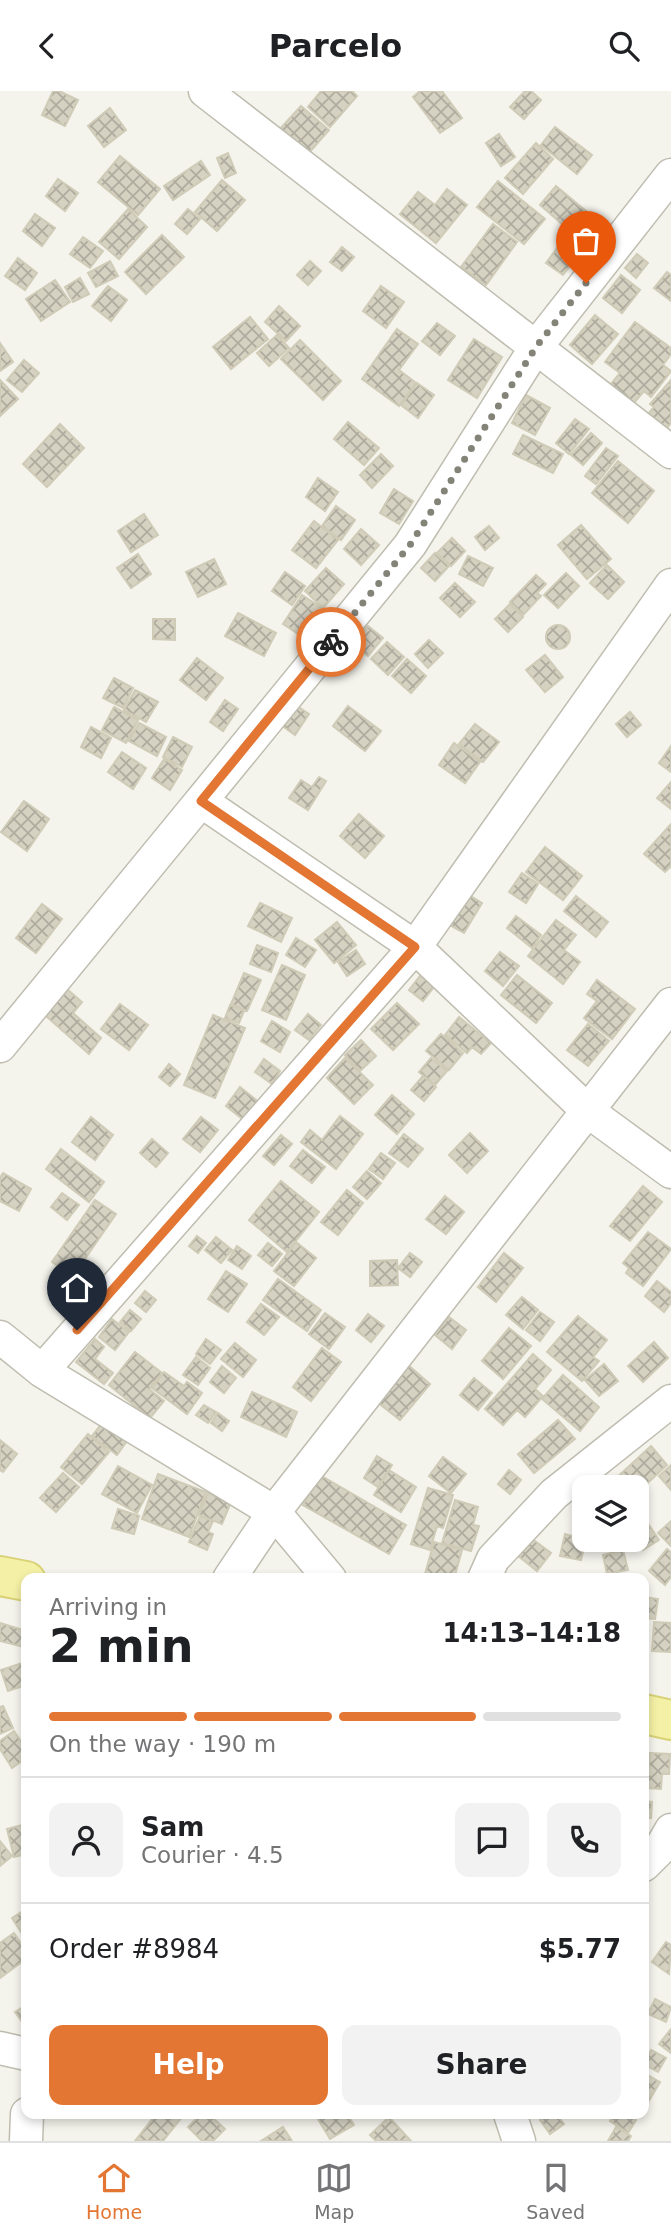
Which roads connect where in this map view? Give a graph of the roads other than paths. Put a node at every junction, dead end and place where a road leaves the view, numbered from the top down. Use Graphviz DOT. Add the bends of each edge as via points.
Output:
graph roads {
  1 [pos="205,91"];
  2 [pos="671,176"];
  3 [pos="536,347"];
  4 [pos="671,452"];
  5 [pos="671,585"];
  6 [pos="201,801"];
  7 [pos="415,947"];
  8 [pos="671,1004"];
  9 [pos="0,1047"];
  10 [pos="589,1112"];
  11 [pos="671,1172"];
  12 [pos="0,1338"];
  13 [pos="42,1371"];
  14 [pos="671,1401"];
  15 [pos="274,1512"];
  16 [pos="233,1573"];
  17 [pos="325,1573"];
  18 [pos="487,1573"];
  19 [pos="0,1576"];
  20 [pos="21,1580"];
  21 [pos="649,1715"];
  22 [pos="671,1720"];
  23 [pos="671,1830"];
  24 [pos="649,1860"];
  25 [pos="0,2049"];
  26 [pos="21,2053"];
  27 [pos="27,2119"];
  28 [pos="512,2119"];
  29 [pos="26,2141"];
  30 [pos="519,2141"];
  1 -- 3 [label="street"];
  2 -- 3 [label="street"];
  3 -- 4 [label="street"];
  3 -- 6 [label="street" via="410,545"];
  5 -- 7 [label="street"];
  6 -- 7 [label="street"];
  6 -- 9 [label="street"];
  7 -- 10 [label="street"];
  7 -- 13 [label="street"];
  8 -- 10 [label="street"];
  10 -- 11 [label="street"];
  10 -- 15 [label="street"];
  12 -- 13 [label="street"];
  13 -- 15 [label="street"];
  14 -- 18 [label="street" via="554,1494 493,1559"];
  15 -- 16 [label="street"];
  15 -- 17 [label="street"];
  19 -- 20 [label="main road"];
  21 -- 22 [label="main road"];
  23 -- 24 [label="street"];
  25 -- 26 [label="street"];
  27 -- 29 [label="street"];
  28 -- 30 [label="street"];
}
